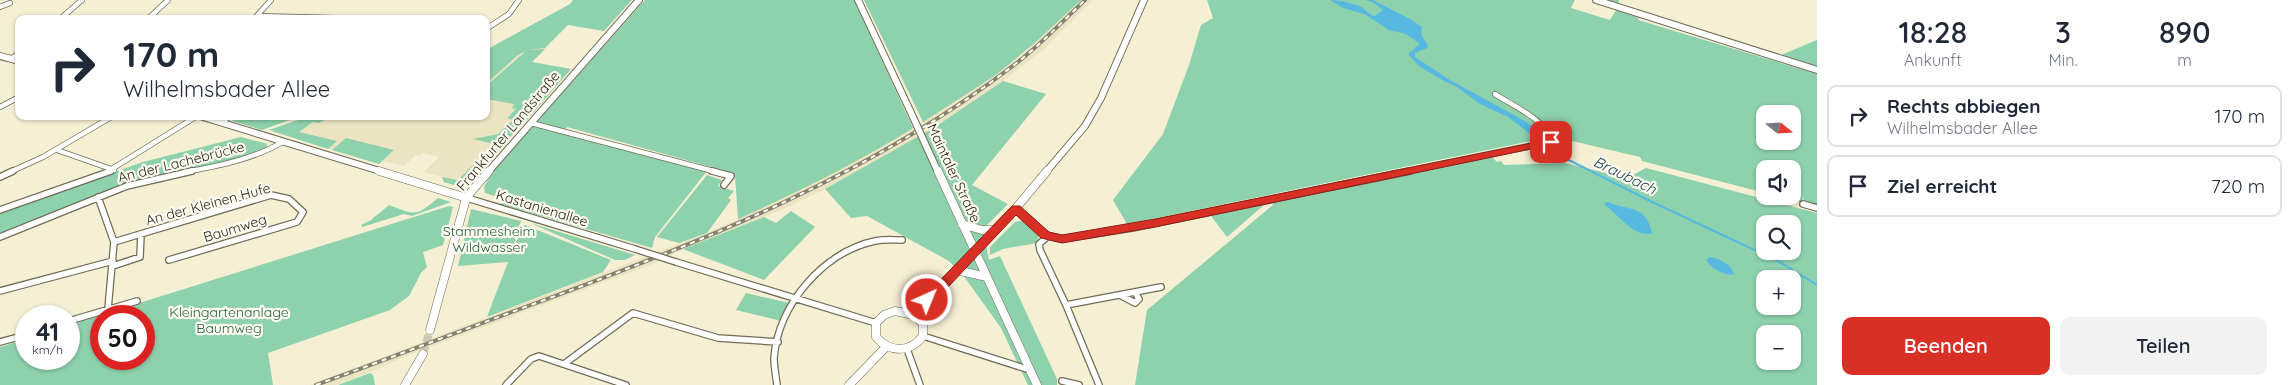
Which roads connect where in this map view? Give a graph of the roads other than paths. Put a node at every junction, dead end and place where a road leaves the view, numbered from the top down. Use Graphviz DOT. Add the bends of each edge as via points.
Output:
graph roads {
  1 [pos="82,0"];
  2 [pos="168,0"];
  3 [pos="271,0"];
  4 [pos="519,0"];
  5 [pos="639,0"];
  6 [pos="858,0"];
  7 [pos="1144,0"];
  8 [pos="1596,0"];
  9 [pos="10,3"];
  10 [pos="0,8"];
  11 [pos="65,15"];
  12 [pos="152,15"];
  13 [pos="258,15"];
  14 [pos="490,25"];
  15 [pos="494,25"];
  16 [pos="490,27"];
  17 [pos="1817,70"];
  18 [pos="1495,94"];
  19 [pos="15,99"];
  20 [pos="0,108"];
  21 [pos="106,120"];
  22 [pos="192,120"];
  23 [pos="213,120"];
  24 [pos="224,120"];
  25 [pos="221,122"];
  26 [pos="531,123"];
  27 [pos="283,142"];
  28 [pos="57,150"];
  29 [pos="114,170"];
  30 [pos="0,177"];
  31 [pos="724,185"];
  32 [pos="98,197"];
  33 [pos="466,198"];
  34 [pos="1803,204"];
  35 [pos="1016,208"];
  36 [pos="1817,208"];
  37 [pos="0,210"];
  38 [pos="303,212"];
  39 [pos="962,224"];
  40 [pos="994,230"];
  41 [pos="141,234"];
  42 [pos="0,236"];
  43 [pos="1047,237"];
  44 [pos="902,240"];
  45 [pos="114,242"];
  46 [pos="974,250"];
  47 [pos="169,260"];
  48 [pos="113,264"];
  49 [pos="956,270"];
  50 [pos="987,277"];
  51 [pos="1161,287"];
  52 [pos="0,291"];
  53 [pos="1135,292"];
  54 [pos="1120,295"];
  55 [pos="796,299"];
  56 [pos="137,301"];
  57 [pos="108,305"];
  58 [pos="122,305"];
  59 [pos="1066,305"];
  60 [pos="914,315"];
  61 [pos="876,323"];
  62 [pos="430,330"];
  63 [pos="923,336"];
  64 [pos="15,338"];
  65 [pos="0,342"];
  66 [pos="778,342"];
  67 [pos="886,347"];
  68 [pos="907,349"];
  69 [pos="423,354"];
  70 [pos="564,364"];
  71 [pos="1030,370"];
  72 [pos="1062,381"];
  73 [pos="405,385"];
  74 [pos="506,385"];
  75 [pos="626,385"];
  76 [pos="776,385"];
  77 [pos="849,385"];
  78 [pos="920,385"];
  79 [pos="1037,385"];
  80 [pos="1079,385"];
  81 [pos="1099,385"];
  1 -- 11 [label="street"];
  2 -- 12 [label="street"];
  3 -- 13 [label="street"];
  4 -- 15 [label="street"];
  5 -- 26 [label="main road, Frankfurter Landstraße"];
  6 -- 39 [label="main road, Maintaler Straße, bridge"];
  7 -- 35 [label="main road" via="1096,110"];
  8 -- 17 [label="main road"];
  9 -- 10 [label="street"];
  14 -- 15 [label="street"];
  15 -- 16 [label="street"];
  18 -- 43 [label="street" via="1538,122 1551,133 1553,140 1132,228 1062,239"];
  19 -- 20 [label="street"];
  21 -- 28 [label="street"];
  22 -- 29 [label="street"];
  23 -- 25 [label="main road, Kastanienallee"];
  24 -- 25 [label="street"];
  25 -- 27 [label="main road, Kastanienallee"];
  26 -- 31 [label="street" via="731,176"];
  26 -- 33 [label="main road, Frankfurter Landstraße"];
  27 -- 32 [label="street, An der Lachebrücke" via="222,165 151,179"];
  27 -- 33 [label="main road, Kastanienallee"];
  28 -- 29 [label="street"];
  28 -- 30 [label="street"];
  29 -- 37 [label="street"];
  32 -- 42 [label="street, An der Lachebrücke"];
  32 -- 45 [label="street"];
  33 -- 55 [label="street, Kastanienallee, bridge"];
  33 -- 62 [label="main road, Frankfurter Landstraße"];
  34 -- 36 [label="street"];
  35 -- 40 [label="main road"];
  35 -- 43 [label="street"];
  38 -- 41 [label="street, An der Kleinen Hufe" via="292,201 271,195"];
  38 -- 47 [label="street, Baumweg" via="296,222"];
  39 -- 40 [label="main road"];
  39 -- 46 [label="main road, Maintaler Straße"];
  40 -- 46 [label="main road"];
  41 -- 45 [label="street, An der Kleinen Hufe"];
  41 -- 48 [label="street" via="140,257"];
  43 -- 59 [label="street" via="1038,247"];
  44 -- 55 [label="street" via="878,240 846,251 816,273"];
  45 -- 48 [label="street"];
  46 -- 49 [label="main road"];
  46 -- 50 [label="main road, Maintaler Straße"];
  48 -- 52 [label="street"];
  48 -- 57 [label="street"];
  49 -- 50 [label="main road"];
  49 -- 60 [label="main road"];
  50 -- 71 [label="main road, Maintaler Straße"];
  51 -- 53 [label="street"];
  53 -- 54 [label="street"];
  53 -- 54 [label="street" via="1139,300 1137,303"];
  54 -- 59 [label="street"];
  55 -- 61 [label="street, Kastanienallee"];
  55 -- 66 [label="street"];
  56 -- 58 [label="street"];
  59 -- 81 [label="street"];
  60 -- 61 [label="main road" via="895,311"];
  60 -- 63 [label="main road" via="923,324"];
  61 -- 67 [label="main road" via="876,337"];
  63 -- 68 [label="main road"];
  63 -- 71 [label="street"];
  64 -- 65 [label="street"];
  66 -- 70 [label="street" via="718,338 633,313"];
  66 -- 76 [label="street" via="774,370"];
  67 -- 68 [label="main road"];
  67 -- 77 [label="main road"];
  68 -- 78 [label="street"];
  69 -- 73 [label="main road"];
  70 -- 74 [label="street" via="536,356"];
  70 -- 75 [label="street"];
  71 -- 79 [label="main road, Maintaler Straße"];
  72 -- 80 [label="street"];
}
